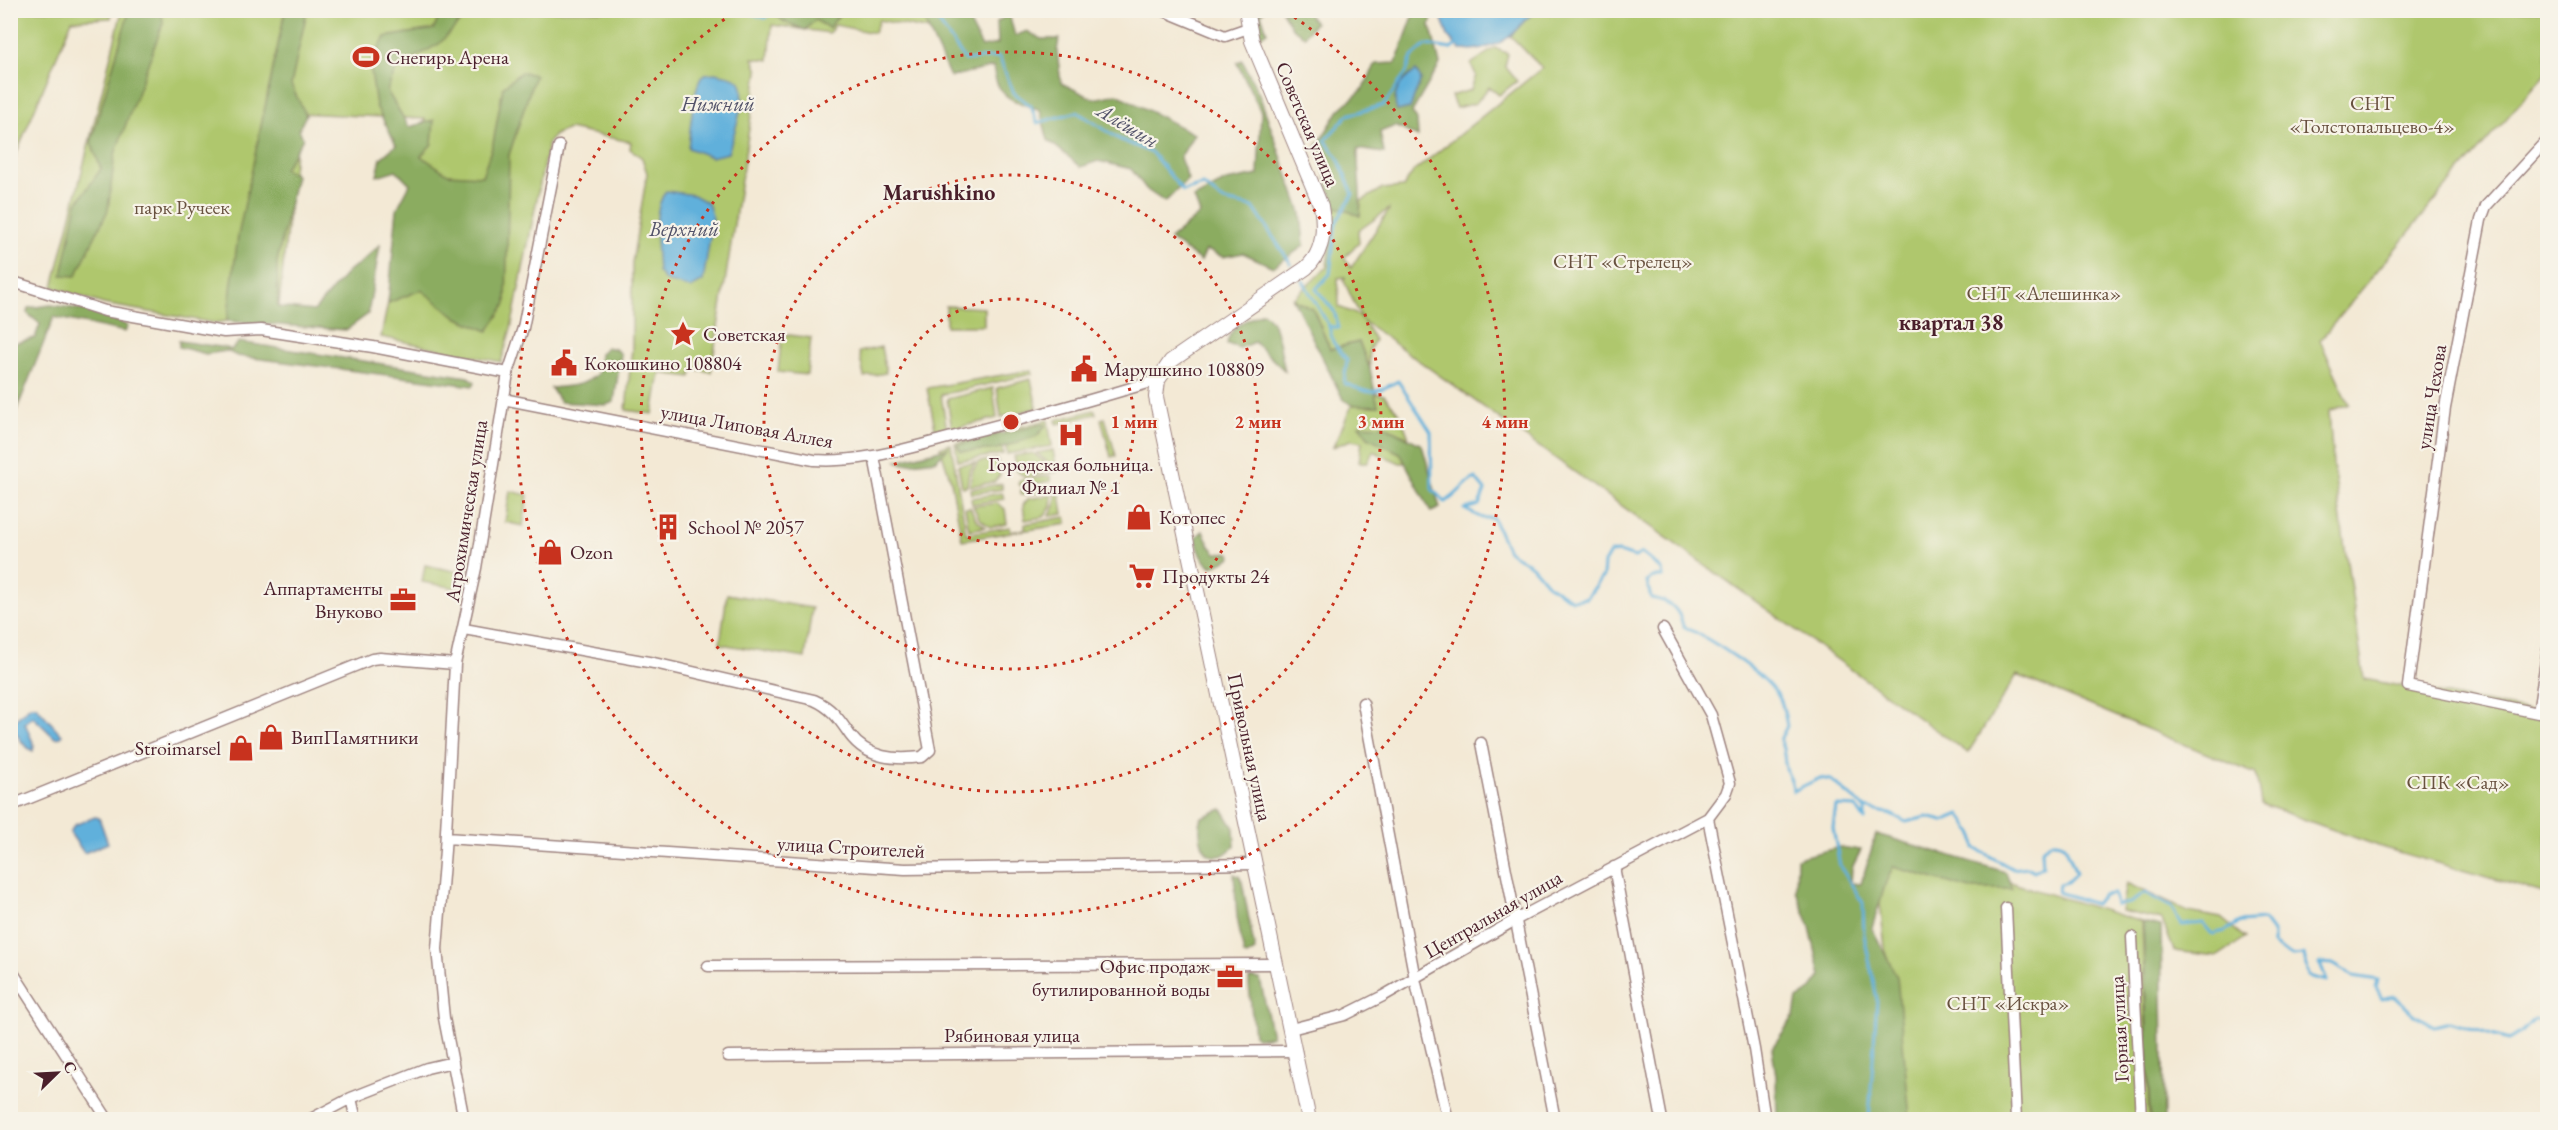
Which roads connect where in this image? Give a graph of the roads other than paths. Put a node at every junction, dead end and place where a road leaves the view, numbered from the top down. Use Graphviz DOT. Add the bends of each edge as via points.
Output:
graph roads {
  1 [pos="1162,10"];
  2 [pos="1246,10"];
  3 [pos="1248,28"];
  4 [pos="2547,139"];
  5 [pos="560,146"];
  6 [pos="10,281"];
  7 [pos="508,373"];
  8 [pos="1158,382"];
  9 [pos="503,399"];
  10 [pos="874,456"];
  11 [pos="464,629"];
  12 [pos="1664,629"];
  13 [pos="2547,648"];
  14 [pos="455,664"];
  15 [pos="1363,703"];
  16 [pos="1481,742"];
  17 [pos="10,806"];
  18 [pos="1708,818"];
  19 [pos="446,838"];
  20 [pos="1254,864"];
  21 [pos="1614,867"];
  22 [pos="2006,908"];
  23 [pos="1517,919"];
  24 [pos="2132,937"];
  25 [pos="1277,964"];
  26 [pos="708,966"];
  27 [pos="10,968"];
  28 [pos="1415,979"];
  29 [pos="1291,1029"];
  30 [pos="1296,1051"];
  31 [pos="728,1056"];
  32 [pos="453,1062"];
  33 [pos="351,1098"];
  34 [pos="108,1119"];
  35 [pos="309,1119"];
  36 [pos="356,1119"];
  37 [pos="464,1119"];
  38 [pos="1309,1119"];
  39 [pos="1448,1119"];
  40 [pos="1555,1119"];
  41 [pos="1662,1119"];
  42 [pos="1765,1119"];
  43 [pos="2016,1119"];
  44 [pos="2141,1119"];
  1 -- 3 [label="street" via="1225,36"];
  2 -- 3 [label="street, Советская улица"];
  3 -- 8 [label="street, Советская улица" via="1321,206 1323,236 1317,254 1306,268 1179,354"];
  4 -- 13 [label="street, улица Чехова" via="2486,206 2481,220 2445,408 2408,686 2538,713"];
  5 -- 7 [label="street, Агрохимическая улица" via="523,328"];
  6 -- 7 [label="street" via="105,311 224,332 261,330 373,347"];
  7 -- 9 [label="street, Агрохимическая улица"];
  8 -- 10 [label="street, улица Липовая Аллея"];
  8 -- 20 [label="street, Привольная улица" via="1156,397"];
  9 -- 10 [label="street, улица Липовая Аллея" via="814,460 845,461"];
  9 -- 11 [label="street, Агрохимическая улица"];
  10 -- 11 [label="street" via="930,750 927,755 885,758 868,752 850,735 836,713 814,700 654,663"];
  11 -- 14 [label="street, Агрохимическая улица"];
  12 -- 18 [label="street" via="1711,715 1730,783"];
  14 -- 17 [label="street" via="372,659"];
  14 -- 19 [label="street, Агрохимическая улица"];
  15 -- 28 [label="street"];
  16 -- 23 [label="street"];
  18 -- 21 [label="street, Центральная улица"];
  18 -- 42 [label="street"];
  19 -- 20 [label="street, улица Строителей" via="905,869"];
  19 -- 32 [label="street, Агрохимическая улица" via="437,949"];
  20 -- 25 [label="street, Привольная улица"];
  21 -- 23 [label="street, Центральная улица"];
  21 -- 41 [label="street"];
  22 -- 43 [label="street"];
  23 -- 28 [label="street, Центральная улица"];
  23 -- 40 [label="street"];
  24 -- 44 [label="street, Горная улица"];
  25 -- 26 [label="street"];
  25 -- 29 [label="street, Привольная улица"];
  27 -- 34 [label="street"];
  28 -- 29 [label="street, Центральная улица" via="1345,1015"];
  28 -- 39 [label="street"];
  29 -- 30 [label="street, Привольная улица"];
  30 -- 31 [label="street, Рябиновая улица"];
  30 -- 38 [label="street, Привольная улица"];
  32 -- 33 [label="street"];
  32 -- 37 [label="street, Агрохимическая улица"];
  33 -- 35 [label="street"];
  33 -- 36 [label="street"];
}
